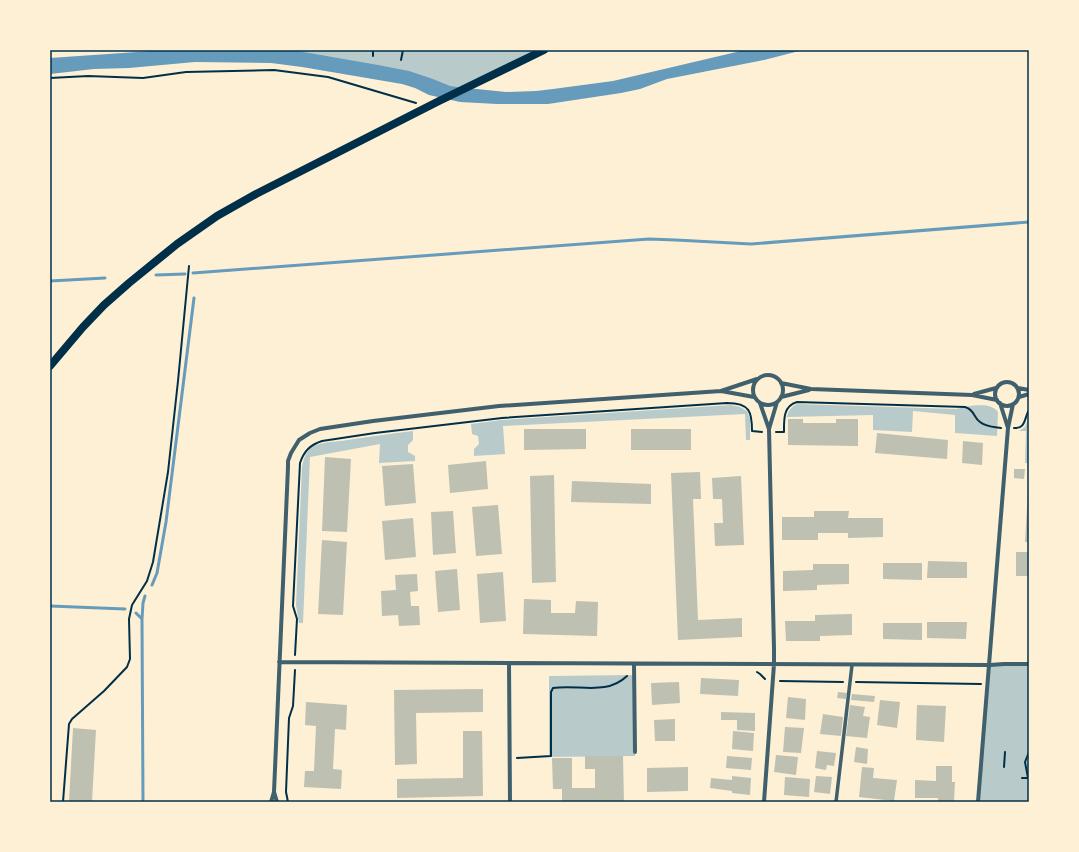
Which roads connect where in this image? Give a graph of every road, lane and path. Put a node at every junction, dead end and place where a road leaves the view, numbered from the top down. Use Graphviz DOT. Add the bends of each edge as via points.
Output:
graph roads {
  1 [pos="373,50"];
  2 [pos="402,50"];
  3 [pos="544,50"];
  4 [pos="373,56"];
  5 [pos="401,60"];
  6 [pos="50,78"];
  7 [pos="428,107"];
  8 [pos="189,266"];
  9 [pos="50,366"];
  10 [pos="757,379"];
  11 [pos="781,383"];
  12 [pos="996,388"];
  13 [pos="1018,388"];
  14 [pos="811,389"];
  15 [pos="1029,390"];
  16 [pos="721,391"];
  17 [pos="1029,394"];
  18 [pos="972,395"];
  19 [pos="754,397"];
  20 [pos="781,397"];
  21 [pos="1019,397"];
  22 [pos="777,402"];
  23 [pos="999,402"];
  24 [pos="760,403"];
  25 [pos="1013,404"];
  26 [pos="1029,410"];
  27 [pos="1008,428"];
  28 [pos="769,431"];
  29 [pos="279,662"];
  30 [pos="295,662"];
  31 [pos="509,663"];
  32 [pos="634,664"];
  33 [pos="774,664"];
  34 [pos="852,664"];
  35 [pos="1029,664"];
  36 [pos="990,665"];
  37 [pos="755,671"];
  38 [pos="634,675"];
  39 [pos="773,680"];
  40 [pos="850,682"];
  41 [pos="988,684"];
  42 [pos="635,752"];
  43 [pos="1005,752"];
  44 [pos="1029,752"];
  45 [pos="510,758"];
  46 [pos="1004,768"];
  47 [pos="1022,778"];
  48 [pos="1029,778"];
  49 [pos="274,792"];
  50 [pos="63,802"];
  51 [pos="271,802"];
  52 [pos="277,802"];
  53 [pos="288,802"];
  54 [pos="510,802"];
  55 [pos="764,802"];
  56 [pos="836,802"];
  57 [pos="978,802"];
  1 -- 4 [label="path"];
  2 -- 5 [label="path"];
  3 -- 7 [label="main road"];
  6 -- 7 [label="path" via="143,78 186,72 274,70 328,77"];
  7 -- 9 [label="main road" via="217,216 128,283 83,327"];
  8 -- 50 [label="path" via="168,472 153,562 147,581 132,605 129,619 130,659 127,667 69,724"];
  10 -- 11 [label="street" via="770,374"];
  10 -- 16 [label="street"];
  10 -- 19 [label="street" via="753,386"];
  11 -- 14 [label="street"];
  11 -- 20 [label="street"];
  12 -- 13 [label="street" via="1003,382 1008,382"];
  12 -- 18 [label="street"];
  12 -- 23 [label="street" via="995,396"];
  13 -- 15 [label="street"];
  13 -- 21 [label="street"];
  14 -- 18 [label="street"];
  14 -- 20 [label="street"];
  16 -- 19 [label="street"];
  16 -- 29 [label="street" via="499,406 373,421 318,430 305,436 296,444 288,460"];
  17 -- 21 [label="street"];
  18 -- 23 [label="street"];
  19 -- 24 [label="street"];
  20 -- 22 [label="street"];
  21 -- 25 [label="street"];
  22 -- 24 [label="street" via="767,405"];
  22 -- 28 [label="street"];
  23 -- 25 [label="street" via="1005,406"];
  23 -- 27 [label="street"];
  24 -- 28 [label="street"];
  25 -- 27 [label="street"];
  26 -- 27 [label="path" via="1022,426"];
  27 -- 28 [label="path" via="991,427 981,423 973,412 965,407 797,402 786,411 784,432"];
  27 -- 36 [label="street"];
  28 -- 30 [label="path" via="752,431 752,419 748,410 738,404 727,403 502,418 375,433 315,444 307,450 300,463 293,606 297,619"];
  28 -- 33 [label="street"];
  29 -- 30 [label="street"];
  29 -- 49 [label="street"];
  30 -- 31 [label="street"];
  30 -- 53 [label="path" via="293,706 289,718 286,792"];
  31 -- 32 [label="street"];
  31 -- 45 [label="street"];
  32 -- 33 [label="street"];
  32 -- 38 [label="street"];
  33 -- 34 [label="street"];
  33 -- 39 [label="street"];
  34 -- 36 [label="street"];
  34 -- 40 [label="street"];
  35 -- 36 [label="street"];
  36 -- 41 [label="street"];
  37 -- 39 [label="path" via="766,679"];
  38 -- 42 [label="street"];
  38 -- 45 [label="path" via="608,687 553,688 550,756"];
  39 -- 40 [label="path"];
  39 -- 55 [label="street"];
  40 -- 41 [label="path"];
  40 -- 56 [label="street"];
  41 -- 57 [label="street"];
  43 -- 46 [label="path"];
  44 -- 48 [label="path" via="1025,762"];
  45 -- 54 [label="street"];
  47 -- 48 [label="path"];
  49 -- 51 [label="street"];
  49 -- 52 [label="street"];
}
